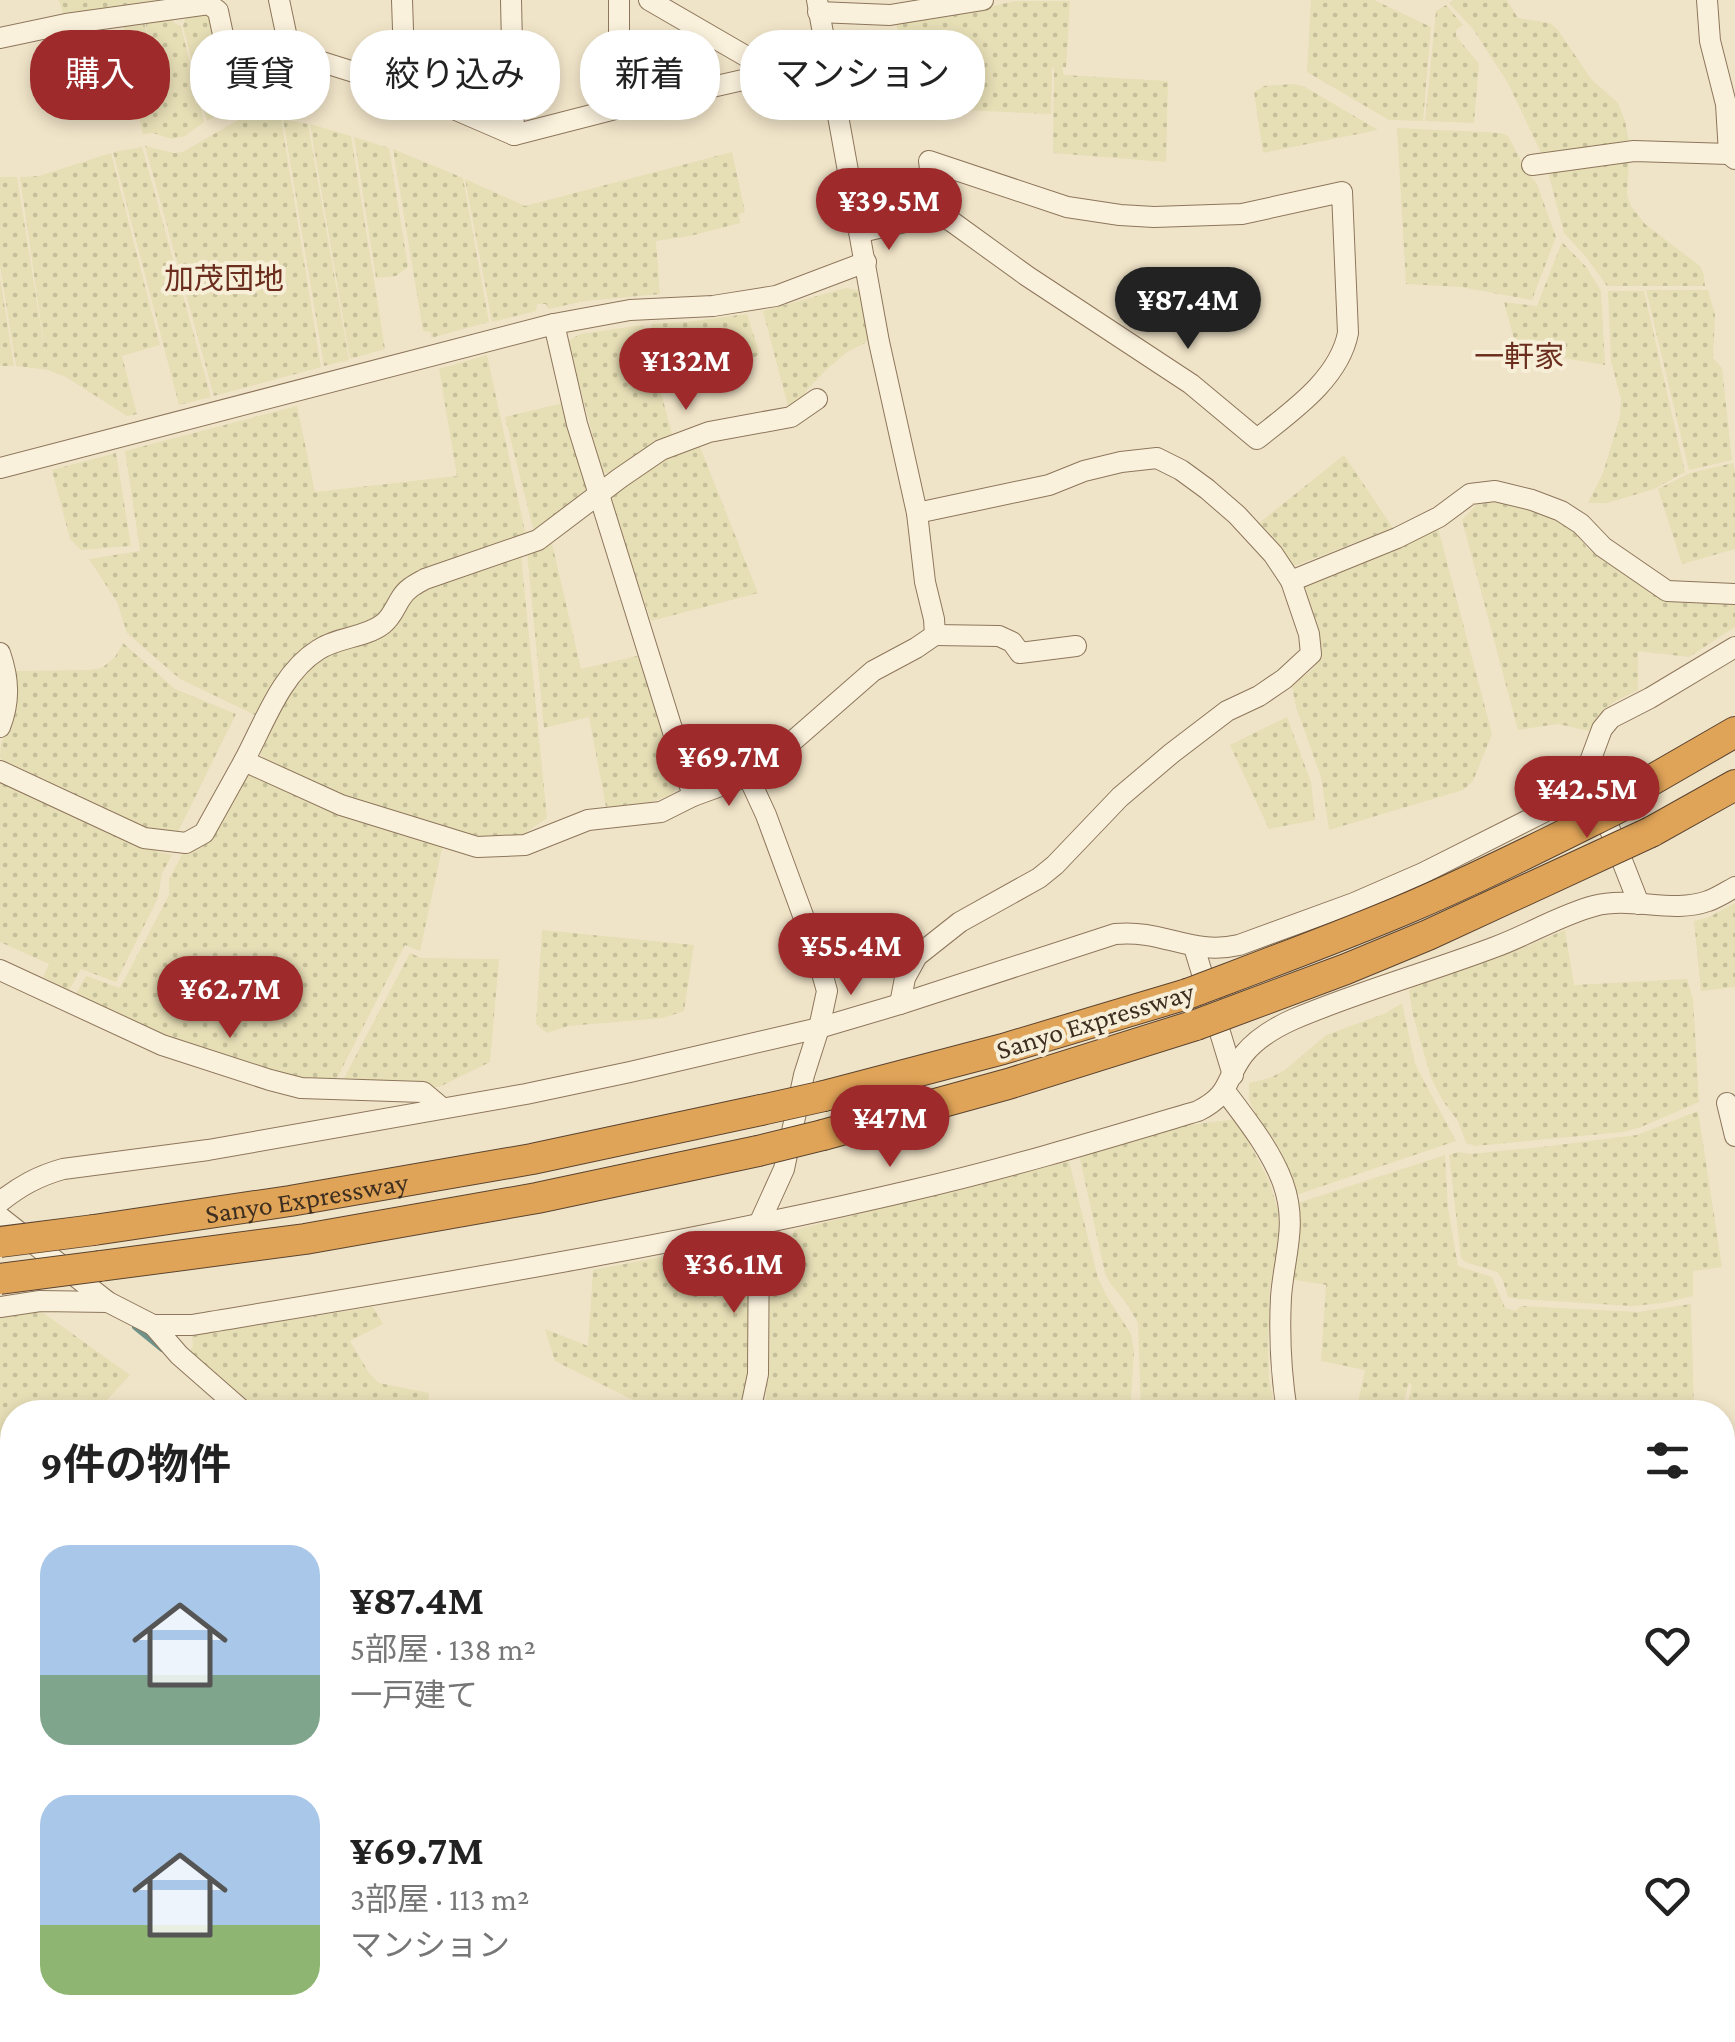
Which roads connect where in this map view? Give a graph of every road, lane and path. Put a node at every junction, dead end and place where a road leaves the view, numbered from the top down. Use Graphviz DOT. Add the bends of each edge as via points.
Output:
graph roads {
  1 [pos="279,0"];
  2 [pos="402,0"];
  3 [pos="510,0"];
  4 [pos="619,0"];
  5 [pos="649,0"];
  6 [pos="983,0"];
  7 [pos="1706,0"];
  8 [pos="817,6"];
  9 [pos="2,30"];
  10 [pos="222,30"];
  11 [pos="285,30"];
  12 [pos="403,30"];
  13 [pos="619,30"];
  14 [pos="740,52"];
  15 [pos="580,118"];
  16 [pos="479,120"];
  17 [pos="839,120"];
  18 [pos="514,135"];
  19 [pos="1732,156"];
  20 [pos="1532,165"];
  21 [pos="936,214"];
  22 [pos="861,232"];
  23 [pos="866,262"];
  24 [pos="554,324"];
  25 [pos="817,399"];
  26 [pos="0,468"];
  27 [pos="598,496"];
  28 [pos="916,513"];
  29 [pos="1291,581"];
  30 [pos="1735,594"];
  31 [pos="935,634"];
  32 [pos="1076,646"];
  33 [pos="1735,647"];
  34 [pos="0,654"];
  35 [pos="0,727"];
  36 [pos="1735,732"];
  37 [pos="1735,744"];
  38 [pos="244,760"];
  39 [pos="1589,764"];
  40 [pos="0,771"];
  41 [pos="748,776"];
  42 [pos="1735,785"];
  43 [pos="1640,792"];
  44 [pos="1735,794"];
  45 [pos="693,796"];
  46 [pos="1651,832"];
  47 [pos="1735,888"];
  48 [pos="1638,904"];
  49 [pos="1194,947"];
  50 [pos="0,970"];
  51 [pos="900,1004"];
  52 [pos="819,1028"];
  53 [pos="1229,1083"];
  54 [pos="1727,1102"];
  55 [pos="442,1108"];
  56 [pos="1735,1136"];
  57 [pos="0,1202"];
  58 [pos="0,1217"];
  59 [pos="759,1224"];
  60 [pos="0,1242"];
  61 [pos="0,1279"];
  62 [pos="108,1302"];
  63 [pos="0,1307"];
  64 [pos="153,1326"];
  65 [pos="230,1400"];
  66 [pos="753,1400"];
  67 [pos="1285,1400"];
  1 -- 11 [label="street"];
  2 -- 12 [label="street"];
  3 -- 18 [label="street"];
  4 -- 13 [label="street"];
  5 -- 14 [label="street"];
  6 -- 8 [label="street" via="890,15"];
  7 -- 19 [label="street"];
  9 -- 10 [label="street" via="209,4"];
  15 -- 18 [label="street"];
  16 -- 18 [label="street"];
  17 -- 22 [label="street"];
  19 -- 20 [label="street" via="1634,151"];
  21 -- 21 [label="street" via="929,162 1066,207 1120,215 1242,214 1342,192 1345,350 1306,397 1257,439 1191,384"];
  21 -- 22 [label="street"];
  22 -- 23 [label="street"];
  23 -- 24 [label="street" via="776,296"];
  23 -- 28 [label="street"];
  24 -- 26 [label="street"];
  24 -- 27 [label="street"];
  25 -- 27 [label="street" via="791,418 684,440"];
  27 -- 38 [label="street" via="538,540 412,586 384,624 316,650 287,681"];
  27 -- 45 [label="street"];
  28 -- 29 [label="street" via="1156,458 1237,515"];
  28 -- 31 [label="street"];
  29 -- 30 [label="street" via="1412,531 1470,494 1494,492 1572,517 1666,591"];
  29 -- 51 [label="street" via="1311,654 1172,753 1039,878 960,922 917,956"];
  31 -- 32 [label="street" via="999,636 1020,653"];
  31 -- 41 [label="street" via="873,672"];
  33 -- 39 [label="street" via="1611,718"];
  34 -- 35 [label="street" via="8,692"];
  36 -- 43 [label="highway"];
  37 -- 43 [label="highway"];
  38 -- 40 [label="street" via="204,833 186,843 144,838"];
  38 -- 45 [label="street" via="341,805 477,846 525,846 588,820 661,812"];
  39 -- 48 [label="street"];
  39 -- 49 [label="street" via="1546,811 1424,873 1240,945"];
  41 -- 45 [label="street"];
  41 -- 52 [label="street" via="827,991"];
  42 -- 46 [label="highway, Sanyo Expressway"];
  43 -- 60 [label="highway, Sanyo Expressway, bridge" via="1502,865 1322,943 1187,994 1003,1048 824,1096 532,1159"];
  44 -- 46 [label="highway"];
  46 -- 61 [label="highway, Sanyo Expressway, bridge" via="1428,935 1196,1025 822,1135 382,1226"];
  47 -- 48 [label="street" via="1707,902"];
  48 -- 53 [label="street" via="1584,908 1502,945 1281,1024 1244,1054"];
  49 -- 51 [label="street" via="1143,932 1115,934"];
  49 -- 53 [label="street"];
  50 -- 55 [label="street" via="162,1045 270,1080 301,1088 423,1092"];
  51 -- 52 [label="street"];
  52 -- 55 [label="street"];
  52 -- 59 [label="street" via="784,1170"];
  53 -- 59 [label="street" via="1198,1111 916,1190"];
  53 -- 67 [label="street" via="1288,1202 1280,1332"];
  54 -- 56 [label="street"];
  55 -- 57 [label="street" via="63,1169"];
  58 -- 62 [label="street"];
  59 -- 64 [label="street" via="521,1271"];
  59 -- 66 [label="street"];
  62 -- 63 [label="street"];
  62 -- 64 [label="street"];
  64 -- 65 [label="street"];
}
